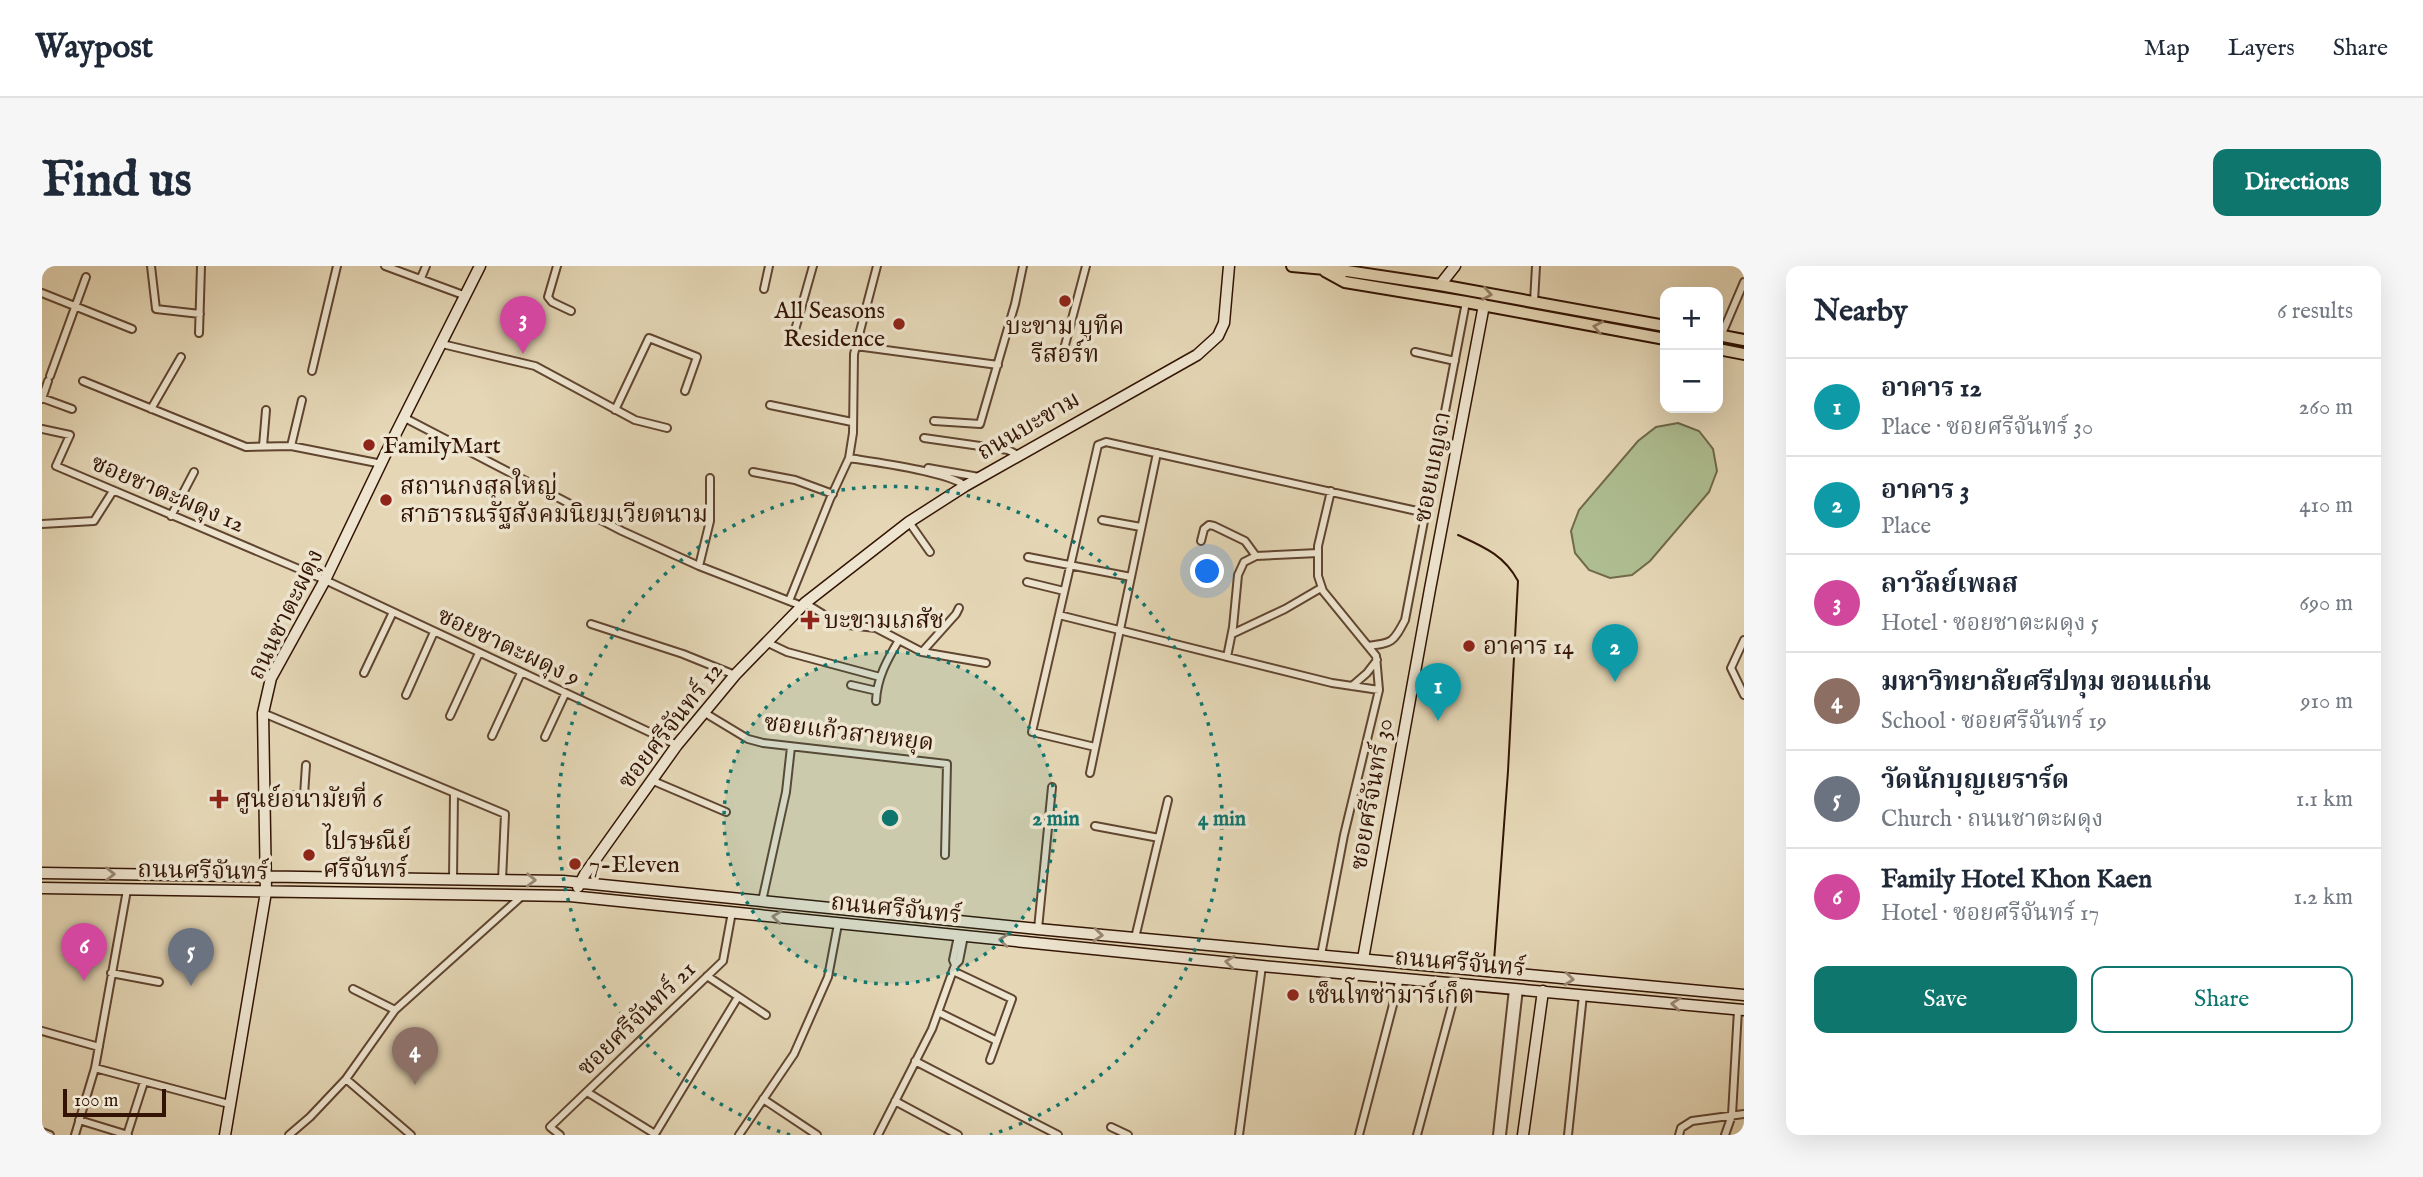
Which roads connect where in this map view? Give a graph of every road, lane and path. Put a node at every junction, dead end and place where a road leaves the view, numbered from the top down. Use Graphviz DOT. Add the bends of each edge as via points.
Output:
graph roads {
  1 [pos="151,266"];
  2 [pos="201,266"];
  3 [pos="337,266"];
  4 [pos="385,266"];
  5 [pos="426,266"];
  6 [pos="480,266"];
  7 [pos="557,266"];
  8 [pos="769,266"];
  9 [pos="813,266"];
  10 [pos="877,266"];
  11 [pos="1023,266"];
  12 [pos="1086,266"];
  13 [pos="1229,266"];
  14 [pos="1292,266"];
  15 [pos="1455,266"];
  16 [pos="1536,266"];
  17 [pos="1347,268"];
  18 [pos="1322,270"];
  19 [pos="86,277"];
  20 [pos="421,278"];
  21 [pos="1744,282"];
  22 [pos="1440,285"];
  23 [pos="764,289"];
  24 [pos="42,293"];
  25 [pos="466,296"];
  26 [pos="1465,302"];
  27 [pos="1534,302"];
  28 [pos="1484,305"];
  29 [pos="76,307"];
  30 [pos="571,311"];
  31 [pos="200,314"];
  32 [pos="1660,325"];
  33 [pos="1723,327"];
  34 [pos="132,329"];
  35 [pos="796,330"];
  36 [pos="199,333"];
  37 [pos="1723,337"];
  38 [pos="1660,338"];
  39 [pos="1744,340"];
  40 [pos="442,344"];
  41 [pos="856,346"];
  42 [pos="1064,349"];
  43 [pos="1723,350"];
  44 [pos="1415,352"];
  45 [pos="1744,354"];
  46 [pos="181,357"];
  47 [pos="1455,361"];
  48 [pos="998,365"];
  49 [pos="312,372"];
  50 [pos="83,382"];
  51 [pos="685,391"];
  52 [pos="42,399"];
  53 [pos="302,400"];
  54 [pos="770,405"];
  55 [pos="72,409"];
  56 [pos="151,410"];
  57 [pos="266,410"];
  58 [pos="615,410"];
  59 [pos="403,417"];
  60 [pos="934,421"];
  61 [pos="852,422"];
  62 [pos="667,428"];
  63 [pos="42,429"];
  64 [pos="924,438"];
  65 [pos="263,446"];
  66 [pos="291,446"];
  67 [pos="1157,453"];
  68 [pos="1018,454"];
  69 [pos="849,457"];
  70 [pos="382,464"];
  71 [pos="928,468"];
  72 [pos="194,472"];
  73 [pos="753,472"];
  74 [pos="979,477"];
  75 [pos="710,478"];
  76 [pos="965,486"];
  77 [pos="113,491"];
  78 [pos="1331,491"];
  79 [pos="833,494"];
  80 [pos="1426,513"];
  81 [pos="171,516"];
  82 [pos="1102,520"];
  83 [pos="909,522"];
  84 [pos="42,524"];
  85 [pos="1141,527"];
  86 [pos="1201,541"];
  87 [pos="930,552"];
  88 [pos="1318,553"];
  89 [pos="1256,556"];
  90 [pos="1028,557"];
  91 [pos="1070,565"];
  92 [pos="699,566"];
  93 [pos="1130,577"];
  94 [pos="325,580"];
  95 [pos="1027,582"];
  96 [pos="1321,588"];
  97 [pos="1064,591"];
  98 [pos="789,601"];
  99 [pos="803,604"];
  100 [pos="959,608"];
  101 [pos="393,612"];
  102 [pos="1059,615"];
  103 [pos="591,624"];
  104 [pos="1120,631"];
  105 [pos="434,632"];
  106 [pos="1232,634"];
  107 [pos="1421,636"];
  108 [pos="899,640"];
  109 [pos="1744,640"];
  110 [pos="766,642"];
  111 [pos="1367,646"];
  112 [pos="922,652"];
  113 [pos="479,653"];
  114 [pos="1227,657"];
  115 [pos="1377,660"];
  116 [pos="986,663"];
  117 [pos="364,673"];
  118 [pos="521,673"];
  119 [pos="735,675"];
  120 [pos="880,677"];
  121 [pos="851,685"];
  122 [pos="1352,686"];
  123 [pos="1379,690"];
  124 [pos="877,691"];
  125 [pos="565,694"];
  126 [pos="406,695"];
  127 [pos="1744,695"];
  128 [pos="876,701"];
  129 [pos="264,713"];
  130 [pos="705,713"];
  131 [pos="450,716"];
  132 [pos="492,736"];
  133 [pos="545,737"];
  134 [pos="677,746"];
  135 [pos="791,747"];
  136 [pos="1095,747"];
  137 [pos="306,765"];
  138 [pos="1090,774"];
  139 [pos="651,780"];
  140 [pos="1052,787"];
  141 [pos="454,793"];
  142 [pos="264,797"];
  143 [pos="1168,800"];
  144 [pos="726,812"];
  145 [pos="1095,826"];
  146 [pos="1159,838"];
  147 [pos="944,855"];
  148 [pos="42,873"];
  149 [pos="180,875"];
  150 [pos="266,876"];
  151 [pos="453,879"];
  152 [pos="502,880"];
  153 [pos="580,883"];
  154 [pos="42,888"];
  155 [pos="127,890"];
  156 [pos="180,890"];
  157 [pos="266,892"];
  158 [pos="522,896"];
  159 [pos="575,897"];
  160 [pos="762,901"];
  161 [pos="732,912"];
  162 [pos="838,924"];
  163 [pos="1038,929"];
  164 [pos="961,936"];
  165 [pos="1135,938"];
  166 [pos="1321,955"];
  167 [pos="1363,959"];
  168 [pos="1262,965"];
  169 [pos="954,968"];
  170 [pos="1319,970"];
  171 [pos="111,973"];
  172 [pos="707,976"];
  173 [pos="1399,978"];
  174 [pos="159,982"];
  175 [pos="1458,983"];
  176 [pos="353,989"];
  177 [pos="1516,989"];
  178 [pos="1543,991"];
  179 [pos="1583,995"];
  180 [pos="1744,995"];
  181 [pos="738,997"];
  182 [pos="396,1010"];
  183 [pos="1741,1010"];
  184 [pos="938,1012"];
  185 [pos="766,1015"];
  186 [pos="42,1031"];
  187 [pos="997,1041"];
  188 [pos="99,1047"];
  189 [pos="990,1059"];
  190 [pos="915,1061"];
  191 [pos="95,1068"];
  192 [pos="346,1079"];
  193 [pos="144,1082"];
  194 [pos="587,1092"];
  195 [pos="764,1099"];
  196 [pos="895,1101"];
  197 [pos="229,1104"];
  198 [pos="1744,1114"];
  199 [pos="1732,1115"];
  200 [pos="79,1120"];
  201 [pos="1111,1127"];
  202 [pos="42,1132"];
  203 [pos="1123,1134"];
  204 [pos="50,1135"];
  205 [pos="75,1135"];
  206 [pos="127,1135"];
  207 [pos="225,1135"];
  208 [pos="289,1135"];
  209 [pos="411,1135"];
  210 [pos="560,1135"];
  211 [pos="739,1135"];
  212 [pos="817,1135"];
  213 [pos="878,1135"];
  214 [pos="958,1135"];
  215 [pos="1058,1135"];
  216 [pos="1238,1135"];
  217 [pos="1359,1135"];
  218 [pos="1418,1135"];
  219 [pos="1500,1135"];
  220 [pos="1523,1135"];
  221 [pos="1568,1135"];
  222 [pos="1678,1135"];
  223 [pos="1725,1135"];
  1 -- 31 [label="street" via="156,309"];
  2 -- 31 [label="street"];
  3 -- 49 [label="street"];
  4 -- 20 [label="street"];
  5 -- 20 [label="street"];
  6 -- 25 [label="main road, ถนนชาตะผดุง"];
  7 -- 30 [label="street" via="548,297"];
  8 -- 23 [label="street"];
  9 -- 35 [label="street"];
  10 -- 41 [label="street"];
  11 -- 48 [label="street"];
  12 -- 42 [label="street"];
  13 -- 68 [label="main road, ถนนบะขาม" via="1224,323 1209,346"];
  14 -- 18 [label="main road"];
  15 -- 22 [label="main road"];
  16 -- 27 [label="street"];
  17 -- 18 [label="main road"];
  17 -- 22 [label="main road"];
  18 -- 26 [label="main road" via="1345,282"];
  19 -- 29 [label="street"];
  20 -- 25 [label="street"];
  21 -- 33 [label="street"];
  22 -- 27 [label="main road, one-way"];
  24 -- 29 [label="street"];
  25 -- 40 [label="main road, ถนนชาตะผดุง"];
  26 -- 28 [label="main road"];
  26 -- 47 [label="street"];
  27 -- 32 [label="main road"];
  38 -- 28 [label="main road, one-way"];
  28 -- 107 [label="main road, ซอยเบญจา"];
  29 -- 34 [label="street"];
  29 -- 52 [label="street"];
  31 -- 36 [label="street"];
  37 -- 39 [label="main road"];
  40 -- 58 [label="street" via="535,366"];
  40 -- 59 [label="main road, ถนนชาตะผดุง"];
  41 -- 48 [label="street"];
  41 -- 61 [label="street"];
  43 -- 45 [label="main road"];
  44 -- 47 [label="street"];
  46 -- 56 [label="street"];
  47 -- 80 [label="street"];
  48 -- 60 [label="street" via="980,424"];
  50 -- 56 [label="street"];
  51 -- 58 [label="street" via="697,357 649,338"];
  52 -- 55 [label="street"];
  53 -- 66 [label="street"];
  54 -- 61 [label="street"];
  56 -- 65 [label="street" via="246,447"];
  57 -- 65 [label="street"];
  58 -- 62 [label="street"];
  59 -- 70 [label="main road, ถนนชาตะผดุง"];
  59 -- 92 [label="street"];
  61 -- 69 [label="street"];
  63 -- 77 [label="street, ซอยชาตะผดุง 12" via="70,435 56,467"];
  64 -- 68 [label="street"];
  65 -- 66 [label="street"];
  66 -- 70 [label="street"];
  67 -- 78 [label="street"];
  67 -- 85 [label="street"];
  67 -- 91 [label="street" via="1106,442 1098,445"];
  68 -- 74 [label="main road, ถนนบะขาม"];
  69 -- 76 [label="street" via="945,477"];
  69 -- 79 [label="street"];
  70 -- 94 [label="main road, ถนนชาตะผดุง"];
  71 -- 74 [label="street"];
  72 -- 81 [label="street"];
  73 -- 79 [label="street"];
  74 -- 76 [label="main road, ถนนบะขาม"];
  75 -- 92 [label="street" via="710,521"];
  76 -- 83 [label="main road, ถนนบะขาม"];
  77 -- 81 [label="street, ซอยชาตะผดุง 12"];
  77 -- 84 [label="street" via="94,521"];
  78 -- 80 [label="street"];
  78 -- 88 [label="street"];
  79 -- 98 [label="street"];
  80 -- 111 [label="street" via="1405,620 1395,640"];
  81 -- 94 [label="street, ซอยชาตะผดุง 12"];
  82 -- 85 [label="street"];
  83 -- 87 [label="street"];
  83 -- 99 [label="main road, ถนนบะขาม"];
  85 -- 93 [label="street"];
  86 -- 89 [label="street" via="1204,529 1214,526 1245,541"];
  88 -- 89 [label="street"];
  88 -- 96 [label="street"];
  89 -- 106 [label="street" via="1244,562 1238,575"];
  90 -- 91 [label="street"];
  91 -- 93 [label="street"];
  91 -- 97 [label="street"];
  92 -- 98 [label="street"];
  93 -- 104 [label="street"];
  94 -- 101 [label="street, ซอยชาตะผดุง 9"];
  94 -- 129 [label="main road, ถนนชาตะผดุง" via="271,678"];
  95 -- 97 [label="street"];
  96 -- 106 [label="street"];
  96 -- 111 [label="street"];
  97 -- 102 [label="street"];
  98 -- 99 [label="street"];
  99 -- 108 [label="street" via="839,624 876,628"];
  99 -- 110 [label="main road, ซอยศรีจันทร์ 12"];
  100 -- 112 [label="street"];
  101 -- 105 [label="street, ซอยชาตะผดุง 9"];
  101 -- 117 [label="street"];
  102 -- 104 [label="street"];
  102 -- 136 [label="street" via="1032,732"];
  103 -- 119 [label="street"];
  104 -- 114 [label="street"];
  104 -- 136 [label="street"];
  105 -- 113 [label="street, ซอยชาตะผดุง 9"];
  105 -- 126 [label="street"];
  106 -- 114 [label="street"];
  107 -- 167 [label="main road, ซอยศรีจันทร์ 30"];
  108 -- 112 [label="street"];
  108 -- 120 [label="street"];
  109 -- 127 [label="street" via="1731,668"];
  110 -- 119 [label="main road, ซอยศรีจันทร์ 12"];
  110 -- 120 [label="street"];
  111 -- 115 [label="street"];
  112 -- 116 [label="street"];
  113 -- 118 [label="street, ซอยชาตะผดุง 9"];
  113 -- 131 [label="street"];
  114 -- 122 [label="street"];
  115 -- 122 [label="street"];
  115 -- 123 [label="street"];
  118 -- 125 [label="street, ซอยชาตะผดุง 9"];
  118 -- 132 [label="street"];
  119 -- 130 [label="main road, ซอยศรีจันทร์ 12"];
  120 -- 124 [label="street"];
  121 -- 124 [label="street"];
  122 -- 123 [label="street"];
  123 -- 166 [label="street"];
  124 -- 128 [label="street"];
  125 -- 133 [label="street"];
  125 -- 134 [label="street, ซอยชาตะผดุง 9"];
  129 -- 141 [label="street"];
  129 -- 142 [label="main road, ถนนชาตะผดุง"];
  130 -- 134 [label="main road, ซอยศรีจันทร์ 12"];
  130 -- 135 [label="street, ซอยแก้วสายหยุด" via="748,739"];
  134 -- 139 [label="main road, ซอยศรีจันทร์ 12"];
  135 -- 147 [label="street, ซอยแก้วสายหยุด" via="947,764"];
  135 -- 160 [label="street"];
  136 -- 138 [label="street"];
  137 -- 142 [label="street" via="304,795"];
  139 -- 144 [label="street"];
  139 -- 153 [label="main road, ซอยศรีจันทร์ 12"];
  140 -- 163 [label="street"];
  141 -- 151 [label="street"];
  141 -- 152 [label="street" via="505,814"];
  142 -- 150 [label="main road, ถนนชาตะผดุง"];
  143 -- 146 [label="street"];
  145 -- 146 [label="street"];
  146 -- 165 [label="street"];
  148 -- 149 [label="main road, ถนนศรีจันทร์, one-way"];
  149 -- 150 [label="main road, ถนนศรีจันทร์"];
  149 -- 156 [label="main road"];
  150 -- 151 [label="main road, ถนนศรีจันทร์"];
  150 -- 157 [label="main road, ถนนชาตะผดุง"];
  151 -- 152 [label="main road, ถนนศรีจันทร์"];
  152 -- 153 [label="main road, ถนนศรีจันทร์, one-way"];
  153 -- 159 [label="main road, ซอยศรีจันทร์ 12"];
  153 -- 160 [label="main road, ถนนศรีจันทร์"];
  154 -- 155 [label="main road, ถนนศรีจันทร์"];
  155 -- 156 [label="main road, ถนนศรีจันทร์"];
  155 -- 171 [label="street"];
  156 -- 157 [label="main road, ถนนศรีจันทร์"];
  157 -- 158 [label="main road, ถนนศรีจันทร์"];
  157 -- 197 [label="main road, ถนนชาตะผดุง"];
  158 -- 159 [label="main road, ถนนศรีจันทร์"];
  158 -- 182 [label="street"];
  159 -- 161 [label="main road, ถนนศรีจันทร์"];
  160 -- 163 [label="main road, ถนนศรีจันทร์"];
  162 -- 161 [label="main road, ถนนศรีจันทร์, one-way"];
  161 -- 172 [label="street, ซอยศรีจันทร์ 21" via="723,961"];
  162 -- 164 [label="main road, ถนนศรีจันทร์"];
  162 -- 195 [label="street" via="828,977 794,1054"];
  163 -- 165 [label="main road, ถนนศรีจันทร์, one-way"];
  168 -- 164 [label="main road, ถนนศรีจันทร์, one-way"];
  164 -- 169 [label="street"];
  165 -- 166 [label="main road, ถนนศรีจันทร์"];
  166 -- 167 [label="main road, ถนนศรีจันทร์"];
  166 -- 170 [label="main road"];
  167 -- 180 [label="main road, ถนนศรีจันทร์, one-way"];
  168 -- 170 [label="main road, ถนนศรีจันทร์"];
  168 -- 216 [label="street"];
  169 -- 184 [label="street"];
  169 -- 187 [label="street" via="1012,999"];
  170 -- 173 [label="main road, ถนนศรีจันทร์"];
  171 -- 174 [label="street"];
  171 -- 188 [label="street"];
  172 -- 181 [label="street"];
  172 -- 194 [label="street, ซอยศรีจันทร์ 21"];
  173 -- 175 [label="main road, ถนนศรีจันทร์"];
  173 -- 217 [label="street"];
  175 -- 177 [label="main road, ถนนศรีจันทร์"];
  175 -- 218 [label="street"];
  176 -- 182 [label="street"];
  177 -- 178 [label="main road, ถนนศรีจันทร์"];
  177 -- 219 [label="street"];
  178 -- 179 [label="main road, ถนนศรีจันทร์"];
  178 -- 220 [label="main road"];
  183 -- 179 [label="main road, ถนนศรีจันทร์, one-way"];
  179 -- 221 [label="street"];
  181 -- 185 [label="street"];
  181 -- 194 [label="street" via="655,1133"];
  182 -- 192 [label="street"];
  183 -- 199 [label="street"];
  184 -- 187 [label="street"];
  184 -- 190 [label="street"];
  186 -- 188 [label="street"];
  187 -- 189 [label="street"];
  188 -- 191 [label="street"];
  190 -- 196 [label="street"];
  190 -- 215 [label="street"];
  191 -- 193 [label="street"];
  191 -- 200 [label="street"];
  192 -- 208 [label="street"];
  192 -- 209 [label="street"];
  193 -- 197 [label="street"];
  193 -- 206 [label="street"];
  194 -- 210 [label="street, ซอยศรีจันทร์ 21" via="550,1127"];
  195 -- 211 [label="street"];
  195 -- 212 [label="street"];
  196 -- 213 [label="street"];
  196 -- 214 [label="street"];
  197 -- 207 [label="main road, ถนนชาตะผดุง"];
  198 -- 199 [label="street"];
  199 -- 222 [label="street" via="1692,1121"];
  199 -- 223 [label="street"];
  200 -- 205 [label="street"];
  200 -- 206 [label="street"];
  201 -- 203 [label="street"];
  202 -- 204 [label="street"];
}
